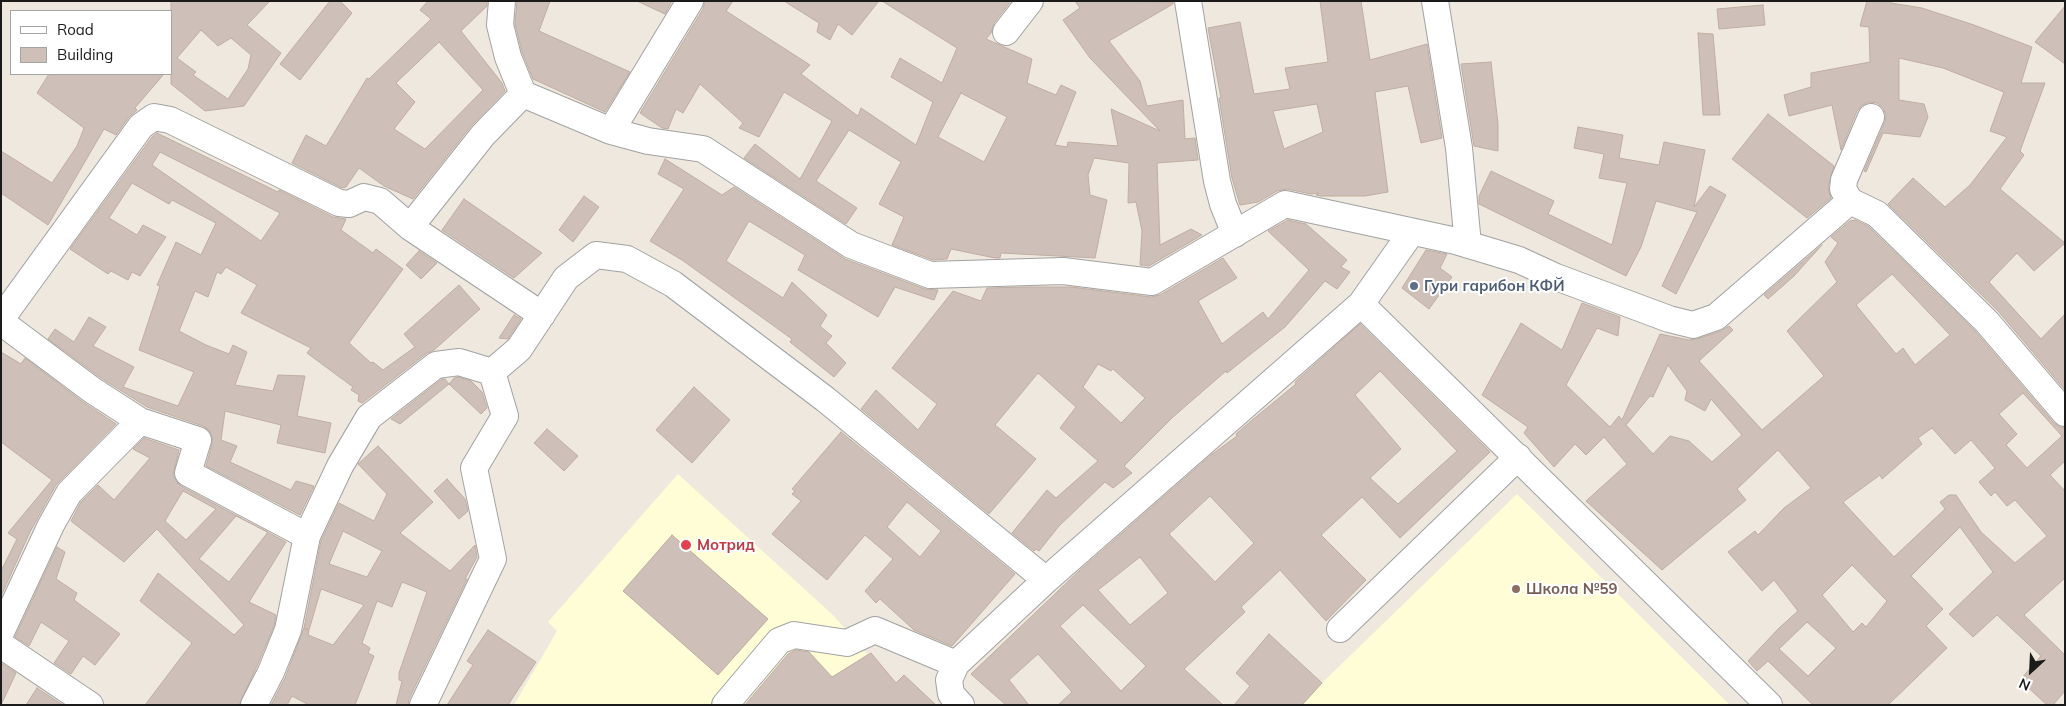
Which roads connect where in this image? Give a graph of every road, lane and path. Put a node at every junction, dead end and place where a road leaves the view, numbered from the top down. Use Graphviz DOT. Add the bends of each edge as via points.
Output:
graph roads {
  1 [pos="502,1"];
  2 [pos="690,1"];
  3 [pos="1030,1"];
  4 [pos="1188,1"];
  5 [pos="1435,1"];
  6 [pos="1006,32"];
  7 [pos="523,94"];
  8 [pos="1871,117"];
  9 [pos="611,132"];
  10 [pos="1850,201"];
  11 [pos="410,227"];
  12 [pos="1411,233"];
  13 [pos="1235,234"];
  14 [pos="1468,245"];
  15 [pos="1362,304"];
  16 [pos="542,315"];
  17 [pos="1,320"];
  18 [pos="492,372"];
  19 [pos="2065,413"];
  20 [pos="140,420"];
  21 [pos="1518,457"];
  22 [pos="307,536"];
  23 [pos="1046,580"];
  24 [pos="1340,629"];
  25 [pos="1,632"];
  26 [pos="1,645"];
  27 [pos="956,664"];
  28 [pos="90,705"];
  29 [pos="254,705"];
  30 [pos="423,705"];
  31 [pos="725,705"];
  32 [pos="961,705"];
  33 [pos="1769,705"];
  1 -- 7 [label="street" via="500,25 508,57"];
  2 -- 9 [label="street"];
  3 -- 6 [label="street"];
  4 -- 13 [label="street" via="1217,181"];
  5 -- 14 [label="street" via="1459,148"];
  7 -- 9 [label="street"];
  7 -- 11 [label="street" via="483,135"];
  8 -- 10 [label="street" via="1844,180 1843,189"];
  9 -- 13 [label="street" via="703,149 851,245 930,275 1063,271 1152,282"];
  10 -- 14 [label="street" via="1716,317 1693,325 1669,319 1518,260"];
  10 -- 19 [label="street" via="1877,214 1987,322"];
  11 -- 16 [label="street"];
  11 -- 17 [label="street" via="380,201 364,197 349,204 339,203 170,120 154,117 141,126"];
  12 -- 13 [label="street" via="1285,204"];
  12 -- 14 [label="street"];
  12 -- 15 [label="street"];
  15 -- 21 [label="street"];
  15 -- 23 [label="street"];
  16 -- 18 [label="street" via="520,349"];
  16 -- 23 [label="street" via="566,278 596,255 635,264 672,284 825,399"];
  17 -- 20 [label="street" via="92,390"];
  18 -- 22 [label="street" via="460,362 436,365 369,417 340,466"];
  18 -- 30 [label="street" via="505,416 474,468 493,559"];
  20 -- 22 [label="street" via="198,440 188,473"];
  20 -- 25 [label="street" via="69,493"];
  21 -- 24 [label="street"];
  21 -- 33 [label="street"];
  22 -- 29 [label="street" via="288,630"];
  23 -- 27 [label="street"];
  26 -- 28 [label="street"];
  27 -- 31 [label="street" via="875,630 847,643 794,635 779,641"];
  27 -- 32 [label="street" via="949,680 951,694"];
}
